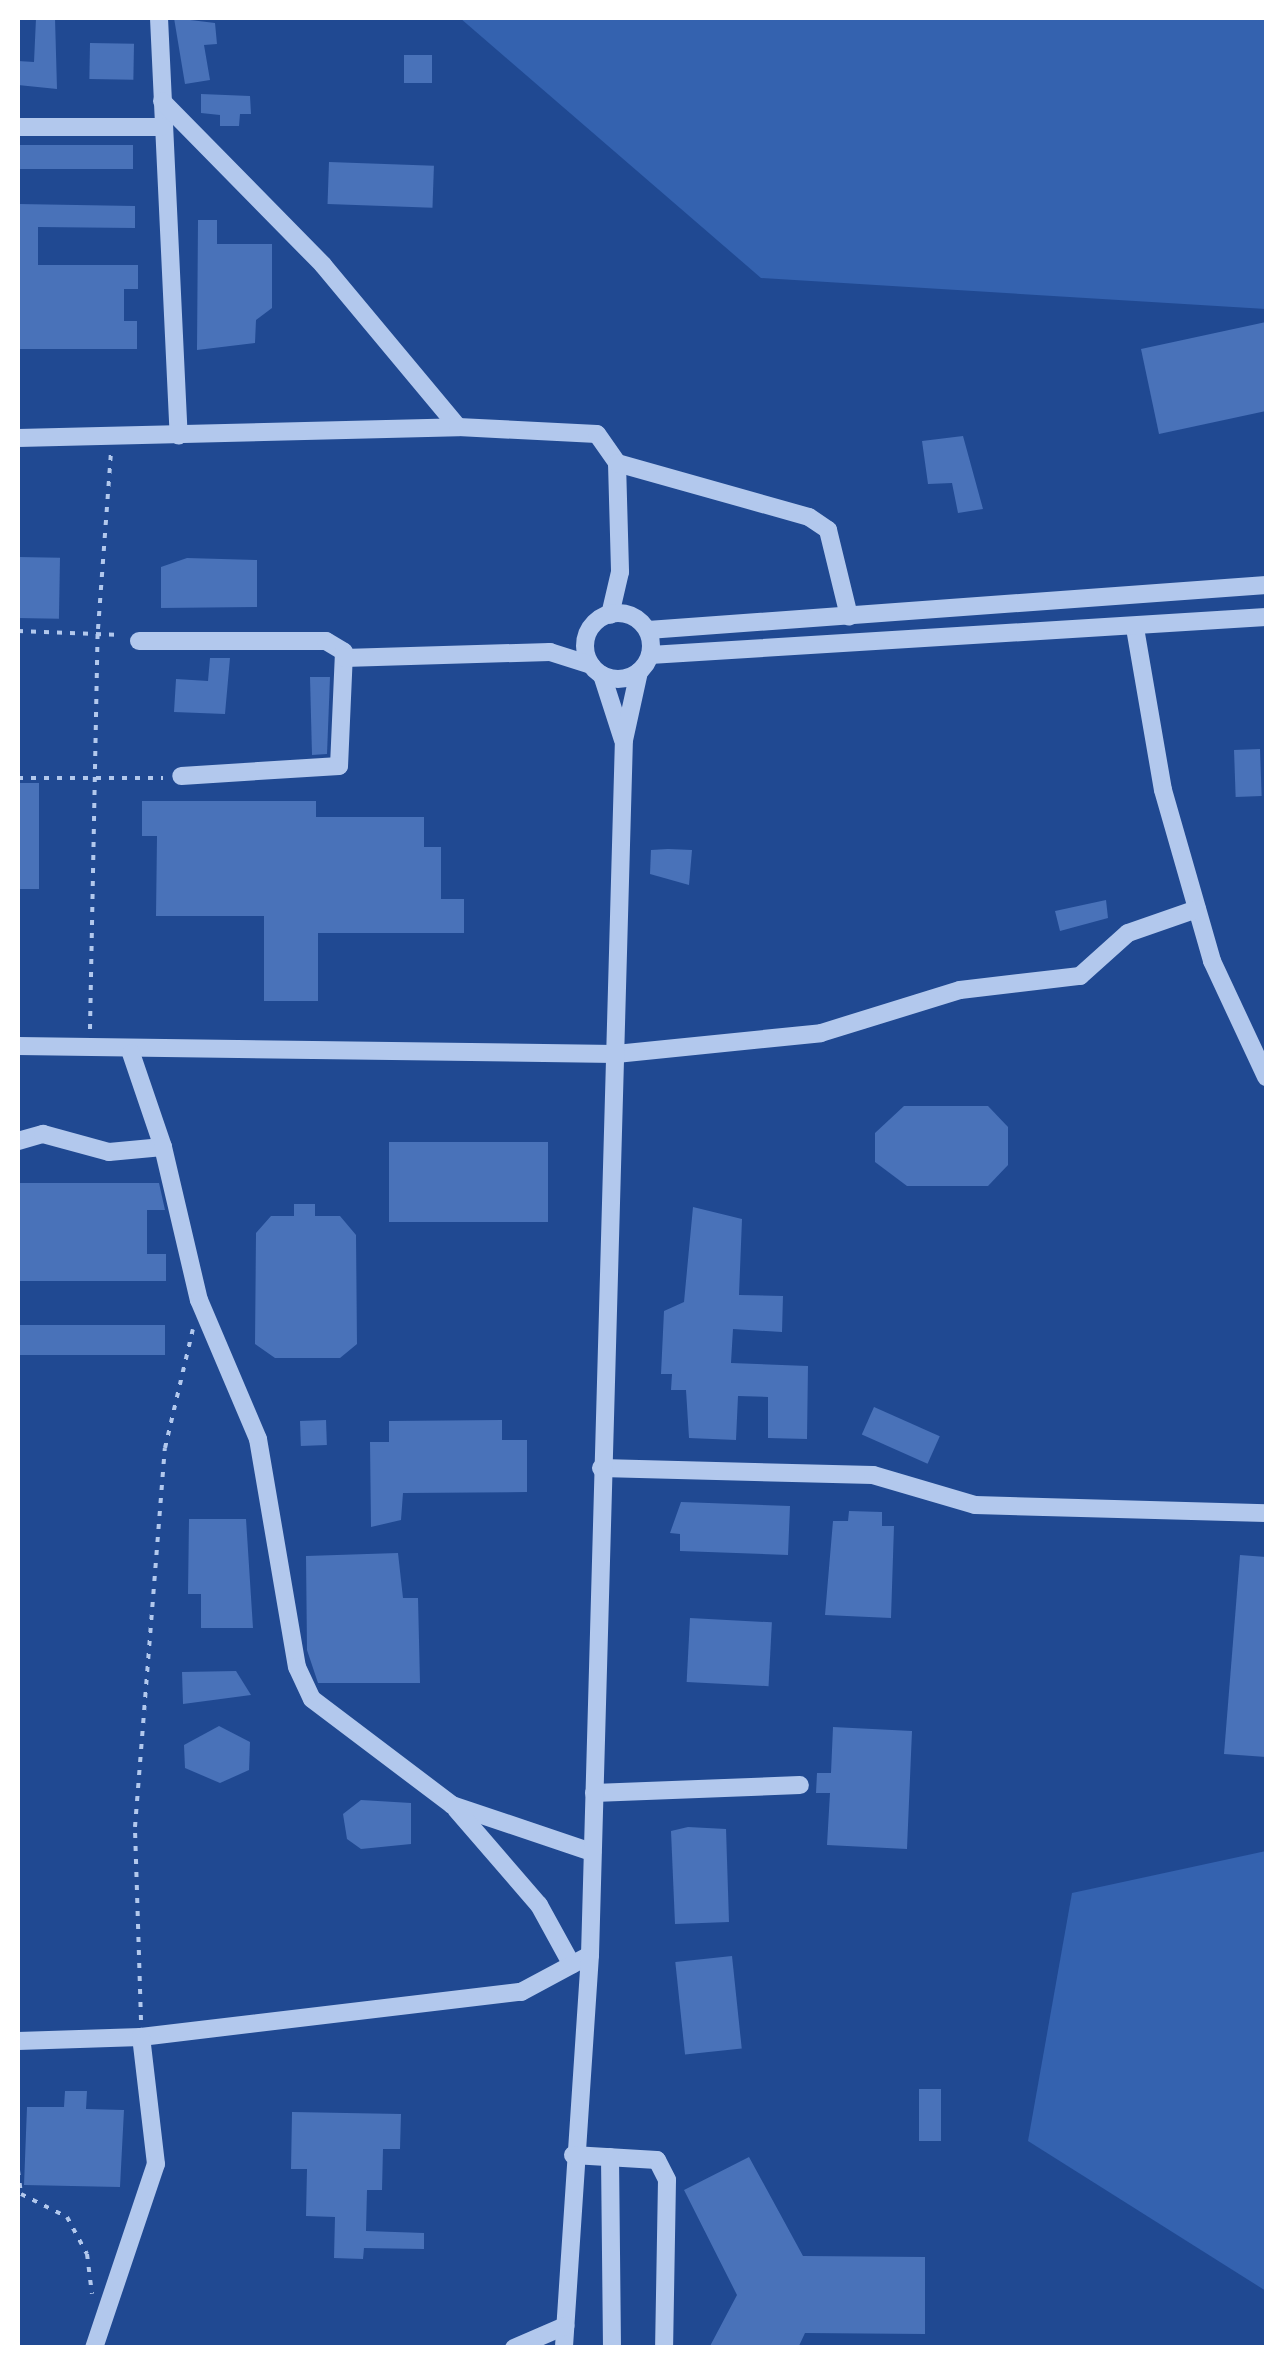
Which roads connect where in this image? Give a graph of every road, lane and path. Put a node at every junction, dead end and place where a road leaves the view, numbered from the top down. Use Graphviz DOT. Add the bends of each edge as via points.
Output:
graph roads {
  1 [pos="159,18"];
  2 [pos="162,101"];
  3 [pos="18,126"];
  4 [pos="162,126"];
  5 [pos="458,427"];
  6 [pos="112,436"];
  7 [pos="179,436"];
  8 [pos="18,438"];
  9 [pos="617,464"];
  10 [pos="620,572"];
  11 [pos="1266,585"];
  12 [pos="610,614"];
  13 [pos="849,616"];
  14 [pos="1266,617"];
  15 [pos="642,624"];
  16 [pos="1135,628"];
  17 [pos="98,629"];
  18 [pos="18,630"];
  19 [pos="587,636"];
  20 [pos="139,641"];
  21 [pos="550,652"];
  22 [pos="650,655"];
  23 [pos="344,658"];
  24 [pos="596,670"];
  25 [pos="639,672"];
  26 [pos="624,740"];
  27 [pos="180,776"];
  28 [pos="18,778"];
  29 [pos="94,778"];
  30 [pos="1197,909"];
  31 [pos="90,1043"];
  32 [pos="18,1046"];
  33 [pos="131,1053"];
  34 [pos="616,1054"];
  35 [pos="1266,1077"];
  36 [pos="18,1141"];
  37 [pos="163,1147"];
  38 [pos="200,1300"];
  39 [pos="600,1468"];
  40 [pos="1266,1513"];
  41 [pos="800,1785"];
  42 [pos="594,1793"];
  43 [pos="452,1805"];
  44 [pos="592,1852"];
  45 [pos="590,1955"];
  46 [pos="572,1965"];
  47 [pos="141,2037"];
  48 [pos="18,2042"];
  49 [pos="573,2155"];
  50 [pos="610,2157"];
  51 [pos="18,2170"];
  52 [pos="96,2324"];
  53 [pos="565,2326"];
  54 [pos="94,2348"];
  55 [pos="514,2348"];
  56 [pos="564,2348"];
  57 [pos="612,2348"];
  58 [pos="664,2348"];
  1 -- 2 [label="lane"];
  2 -- 4 [label="lane"];
  2 -- 5 [label="lane" via="311,252"];
  3 -- 4 [label="lane"];
  4 -- 7 [label="lane"];
  5 -- 7 [label="lane"];
  5 -- 9 [label="lane" via="598,434"];
  6 -- 7 [label="lane"];
  6 -- 8 [label="lane"];
  6 -- 17 [label="path"];
  9 -- 10 [label="lane"];
  9 -- 13 [label="lane" via="809,517 828,530"];
  10 -- 12 [label="lane"];
  10 -- 15 [label="lane"];
  11 -- 13 [label="lane"];
  12 -- 15 [label="lane"];
  12 -- 19 [label="lane"];
  13 -- 15 [label="lane"];
  14 -- 16 [label="lane"];
  15 -- 22 [label="lane"];
  16 -- 22 [label="lane"];
  16 -- 30 [label="lane" via="1163,790"];
  17 -- 18 [label="path"];
  17 -- 20 [label="path"];
  17 -- 29 [label="path"];
  19 -- 21 [label="lane"];
  19 -- 24 [label="lane"];
  20 -- 23 [label="lane" via="326,641 340,643"];
  21 -- 23 [label="lane"];
  21 -- 24 [label="lane"];
  22 -- 25 [label="lane"];
  23 -- 27 [label="lane" via="339,766"];
  24 -- 25 [label="lane"];
  24 -- 26 [label="lane"];
  25 -- 26 [label="lane"];
  26 -- 34 [label="lane"];
  27 -- 29 [label="path"];
  28 -- 29 [label="path"];
  29 -- 31 [label="path"];
  30 -- 34 [label="lane" via="1128,934 1080,976 960,990 821,1032"];
  30 -- 35 [label="lane"];
  31 -- 32 [label="lane"];
  31 -- 33 [label="lane"];
  33 -- 34 [label="lane"];
  33 -- 37 [label="lane"];
  34 -- 39 [label="lane"];
  36 -- 37 [label="lane" via="43,1134 109,1152"];
  37 -- 38 [label="lane"];
  38 -- 43 [label="lane" via="258,1440 297,1667 312,1699"];
  38 -- 47 [label="path" via="165,1448 151,1609 134,1827"];
  39 -- 40 [label="lane" via="873,1475 975,1505"];
  39 -- 42 [label="lane"];
  41 -- 42 [label="lane"];
  42 -- 44 [label="lane"];
  43 -- 44 [label="lane"];
  43 -- 46 [label="lane" via="538,1905"];
  44 -- 45 [label="lane"];
  45 -- 46 [label="lane"];
  45 -- 49 [label="lane"];
  46 -- 47 [label="lane" via="521,1992"];
  47 -- 48 [label="lane"];
  47 -- 52 [label="lane" via="156,2164"];
  49 -- 50 [label="lane"];
  49 -- 53 [label="lane"];
  50 -- 57 [label="lane"];
  50 -- 58 [label="lane" via="657,2160 667,2180"];
  51 -- 52 [label="path" via="21,2194 67,2217 87,2254"];
  52 -- 54 [label="lane"];
  53 -- 55 [label="lane"];
  53 -- 56 [label="lane"];
}
